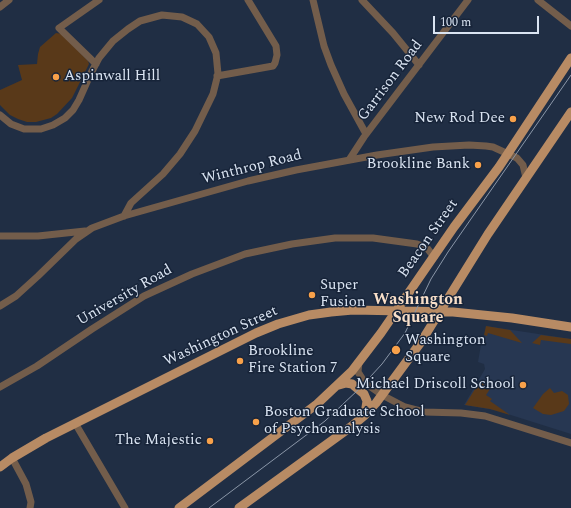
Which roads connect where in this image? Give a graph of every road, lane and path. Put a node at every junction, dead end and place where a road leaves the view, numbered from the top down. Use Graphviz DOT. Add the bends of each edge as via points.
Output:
graph roads {
  1 [pos="8,0"];
  2 [pos="99,0"];
  3 [pos="248,0"];
  4 [pos="313,0"];
  5 [pos="362,0"];
  6 [pos="468,0"];
  7 [pos="538,0"];
  8 [pos="0,7"];
  9 [pos="571,26"];
  10 [pos="571,58"];
  11 [pos="96,64"];
  12 [pos="419,65"];
  13 [pos="217,76"];
  14 [pos="571,112"];
  15 [pos="0,115"];
  16 [pos="366,134"];
  17 [pos="508,153"];
  18 [pos="349,160"];
  19 [pos="526,178"];
  20 [pos="124,216"];
  21 [pos="88,230"];
  22 [pos="0,236"];
  23 [pos="434,256"];
  24 [pos="0,306"];
  25 [pos="396,310"];
  26 [pos="439,312"];
  27 [pos="571,327"];
  28 [pos="360,361"];
  29 [pos="339,385"];
  30 [pos="0,387"];
  31 [pos="382,395"];
  32 [pos="365,415"];
  33 [pos="76,423"];
  34 [pos="571,443"];
  35 [pos="12,458"];
  36 [pos="0,467"];
  37 [pos="30,508"];
  38 [pos="125,508"];
  39 [pos="180,508"];
  40 [pos="239,508"];
  1 -- 8 [label="street"];
  2 -- 11 [label="street" via="59,28"];
  3 -- 13 [label="street" via="276,46 277,58 274,66"];
  4 -- 16 [label="street" via="331,65"];
  5 -- 12 [label="street" via="393,32"];
  6 -- 12 [label="street, Garrison Road"];
  7 -- 9 [label="street"];
  10 -- 17 [label="main road, Beacon Street"];
  11 -- 13 [label="street" via="113,41 140,21 174,16 194,22 209,36 216,53"];
  11 -- 15 [label="street" via="78,104 57,123 30,130 14,126"];
  12 -- 16 [label="street, Garrison Road"];
  13 -- 20 [label="street" via="211,97 190,140 167,171 131,203"];
  14 -- 19 [label="main road"];
  16 -- 18 [label="street, Garrison Road"];
  17 -- 18 [label="street, Winthrop Road" via="486,146 469,145 418,149"];
  17 -- 19 [label="street, Winthrop Road" via="522,162"];
  17 -- 23 [label="main road, Beacon Street"];
  18 -- 20 [label="street, Winthrop Road" via="248,181"];
  19 -- 26 [label="main road"];
  20 -- 21 [label="street, Winthrop Road"];
  21 -- 22 [label="street" via="38,236"];
  21 -- 24 [label="street, Winthrop Road" via="27,286"];
  23 -- 25 [label="main road, Beacon Street"];
  23 -- 30 [label="street, University Road" via="427,248 417,244 373,238 335,238 245,254 144,296 37,366"];
  25 -- 26 [label="main road, Washington Street"];
  25 -- 28 [label="main road, Beacon Street"];
  25 -- 33 [label="main road, Washington Street" via="331,312 278,324"];
  26 -- 27 [label="main road, Washington Street" via="493,315"];
  26 -- 31 [label="main road" via="414,352"];
  28 -- 29 [label="main road, Beacon Street"];
  28 -- 31 [label="street" via="358,372 362,380"];
  29 -- 32 [label="main road" via="352,384 364,394 367,401"];
  29 -- 39 [label="main road, Beacon Street" via="305,414"];
  31 -- 32 [label="main road"];
  31 -- 34 [label="street" via="413,410 485,416"];
  32 -- 40 [label="main road"];
  33 -- 35 [label="main road, Washington Street"];
  33 -- 38 [label="street"];
  35 -- 36 [label="main road, Washington Street"];
  35 -- 37 [label="street" via="26,484"];
}
